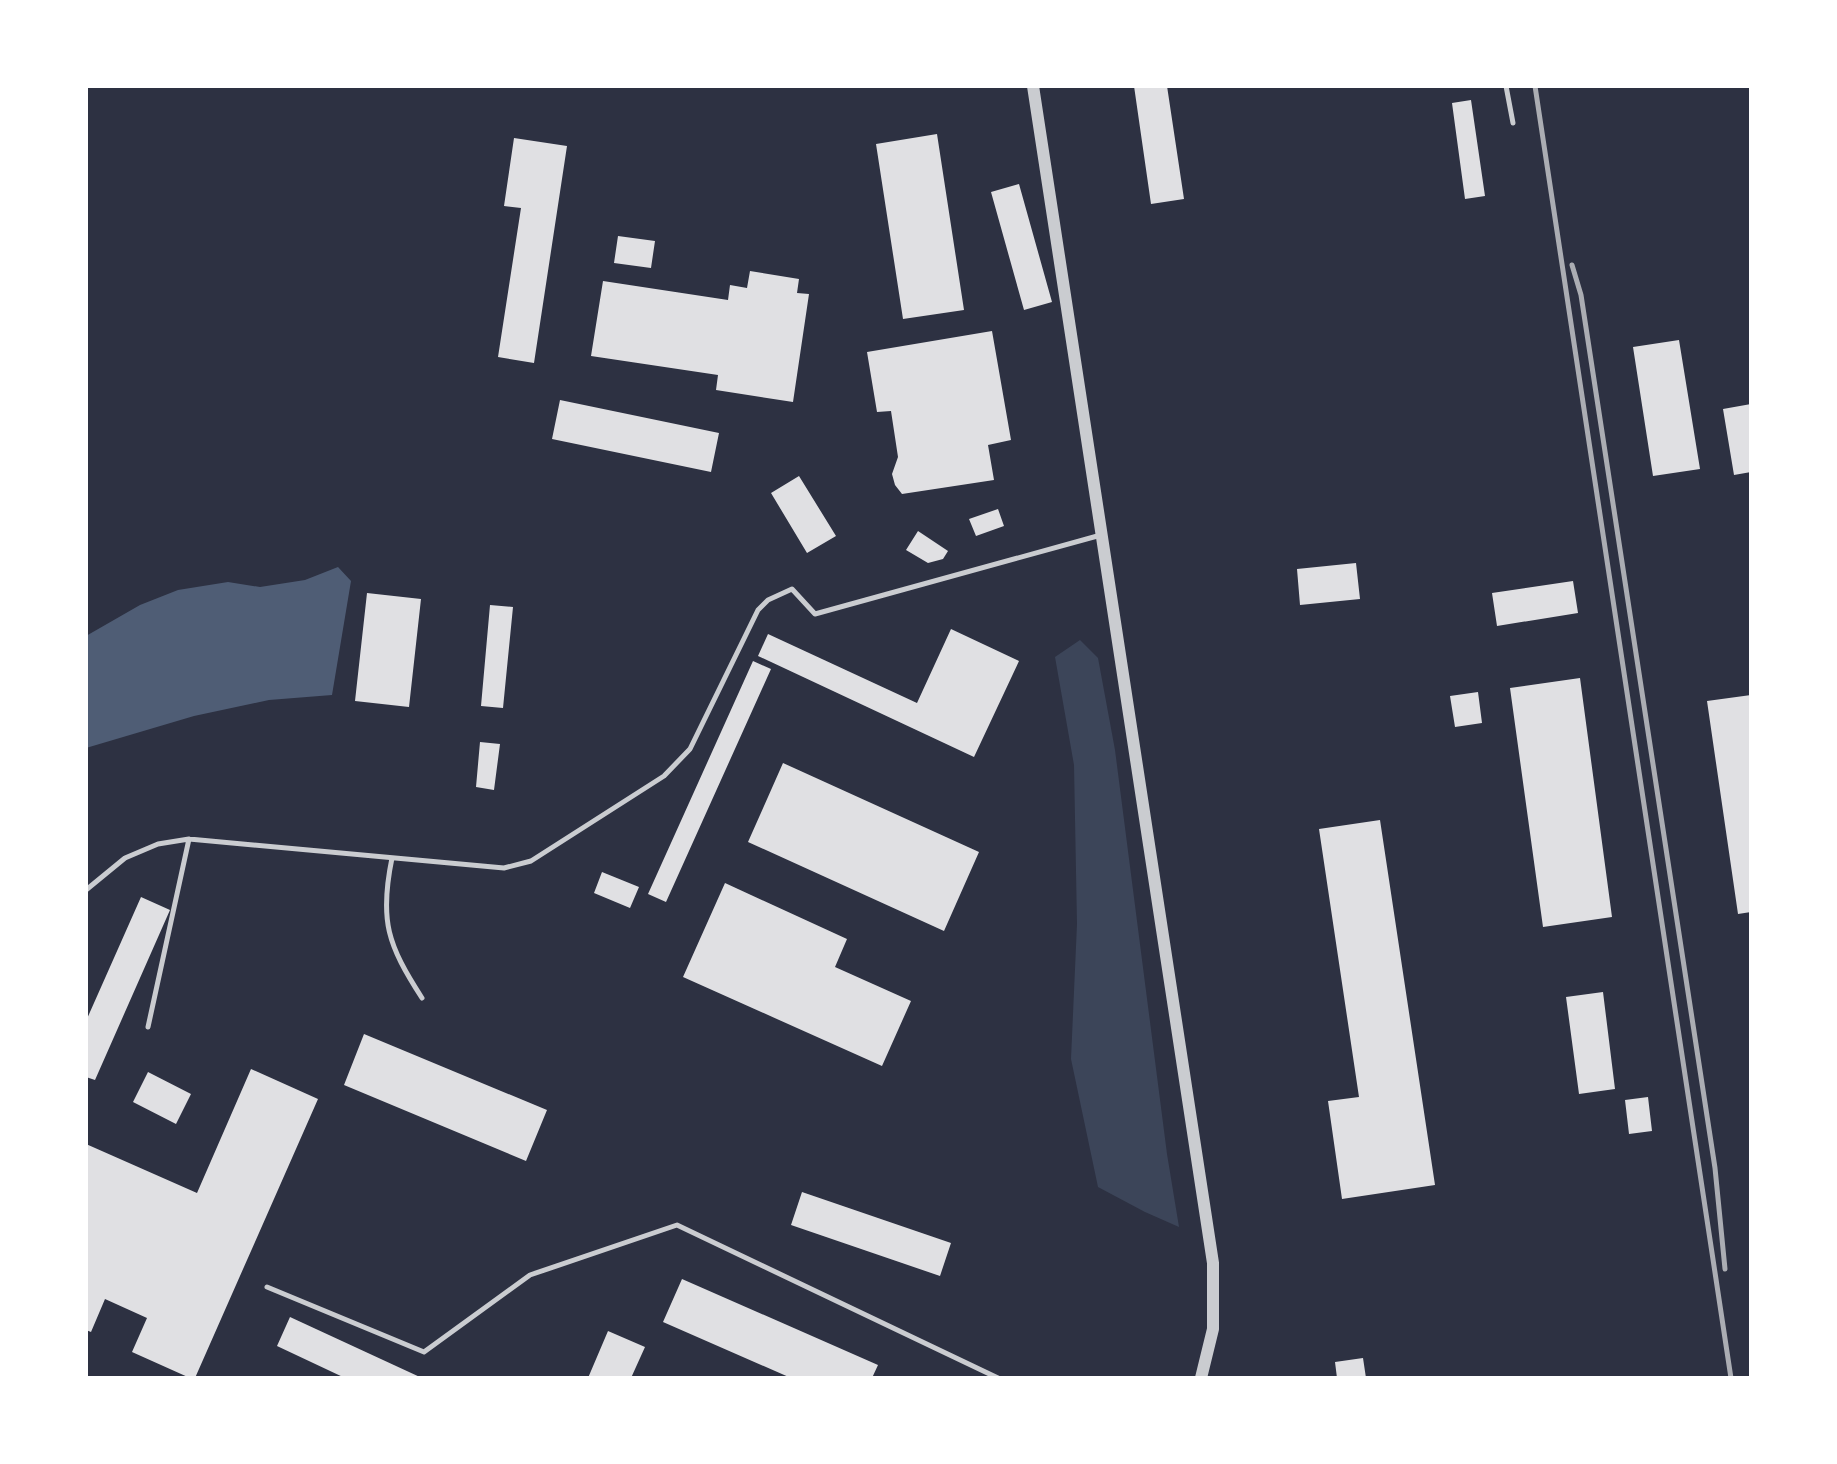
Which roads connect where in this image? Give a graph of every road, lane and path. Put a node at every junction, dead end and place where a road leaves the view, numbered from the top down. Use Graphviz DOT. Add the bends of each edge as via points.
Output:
graph roads {
  1 [pos="1033,86"];
  2 [pos="1506,86"];
  3 [pos="1513,123"];
  4 [pos="1102,535"];
  5 [pos="189,839"];
  6 [pos="392,858"];
  7 [pos="86,890"];
  8 [pos="422,998"];
  9 [pos="148,1027"];
  10 [pos="267,1287"];
  11 [pos="998,1378"];
  12 [pos="1201,1378"];
  1 -- 4 [label="street"];
  2 -- 3 [label="lane"];
  4 -- 6 [label="lane" via="815,614 792,589 758,610 690,749 664,776 531,861 504,868"];
  4 -- 12 [label="street" via="1213,1263 1213,1329"];
  5 -- 6 [label="lane"];
  5 -- 7 [label="lane" via="158,844 125,858"];
  5 -- 9 [label="lane"];
  6 -- 8 [label="lane" via="385,912 402,968"];
  10 -- 11 [label="lane" via="424,1352 530,1275 677,1225"];
}
